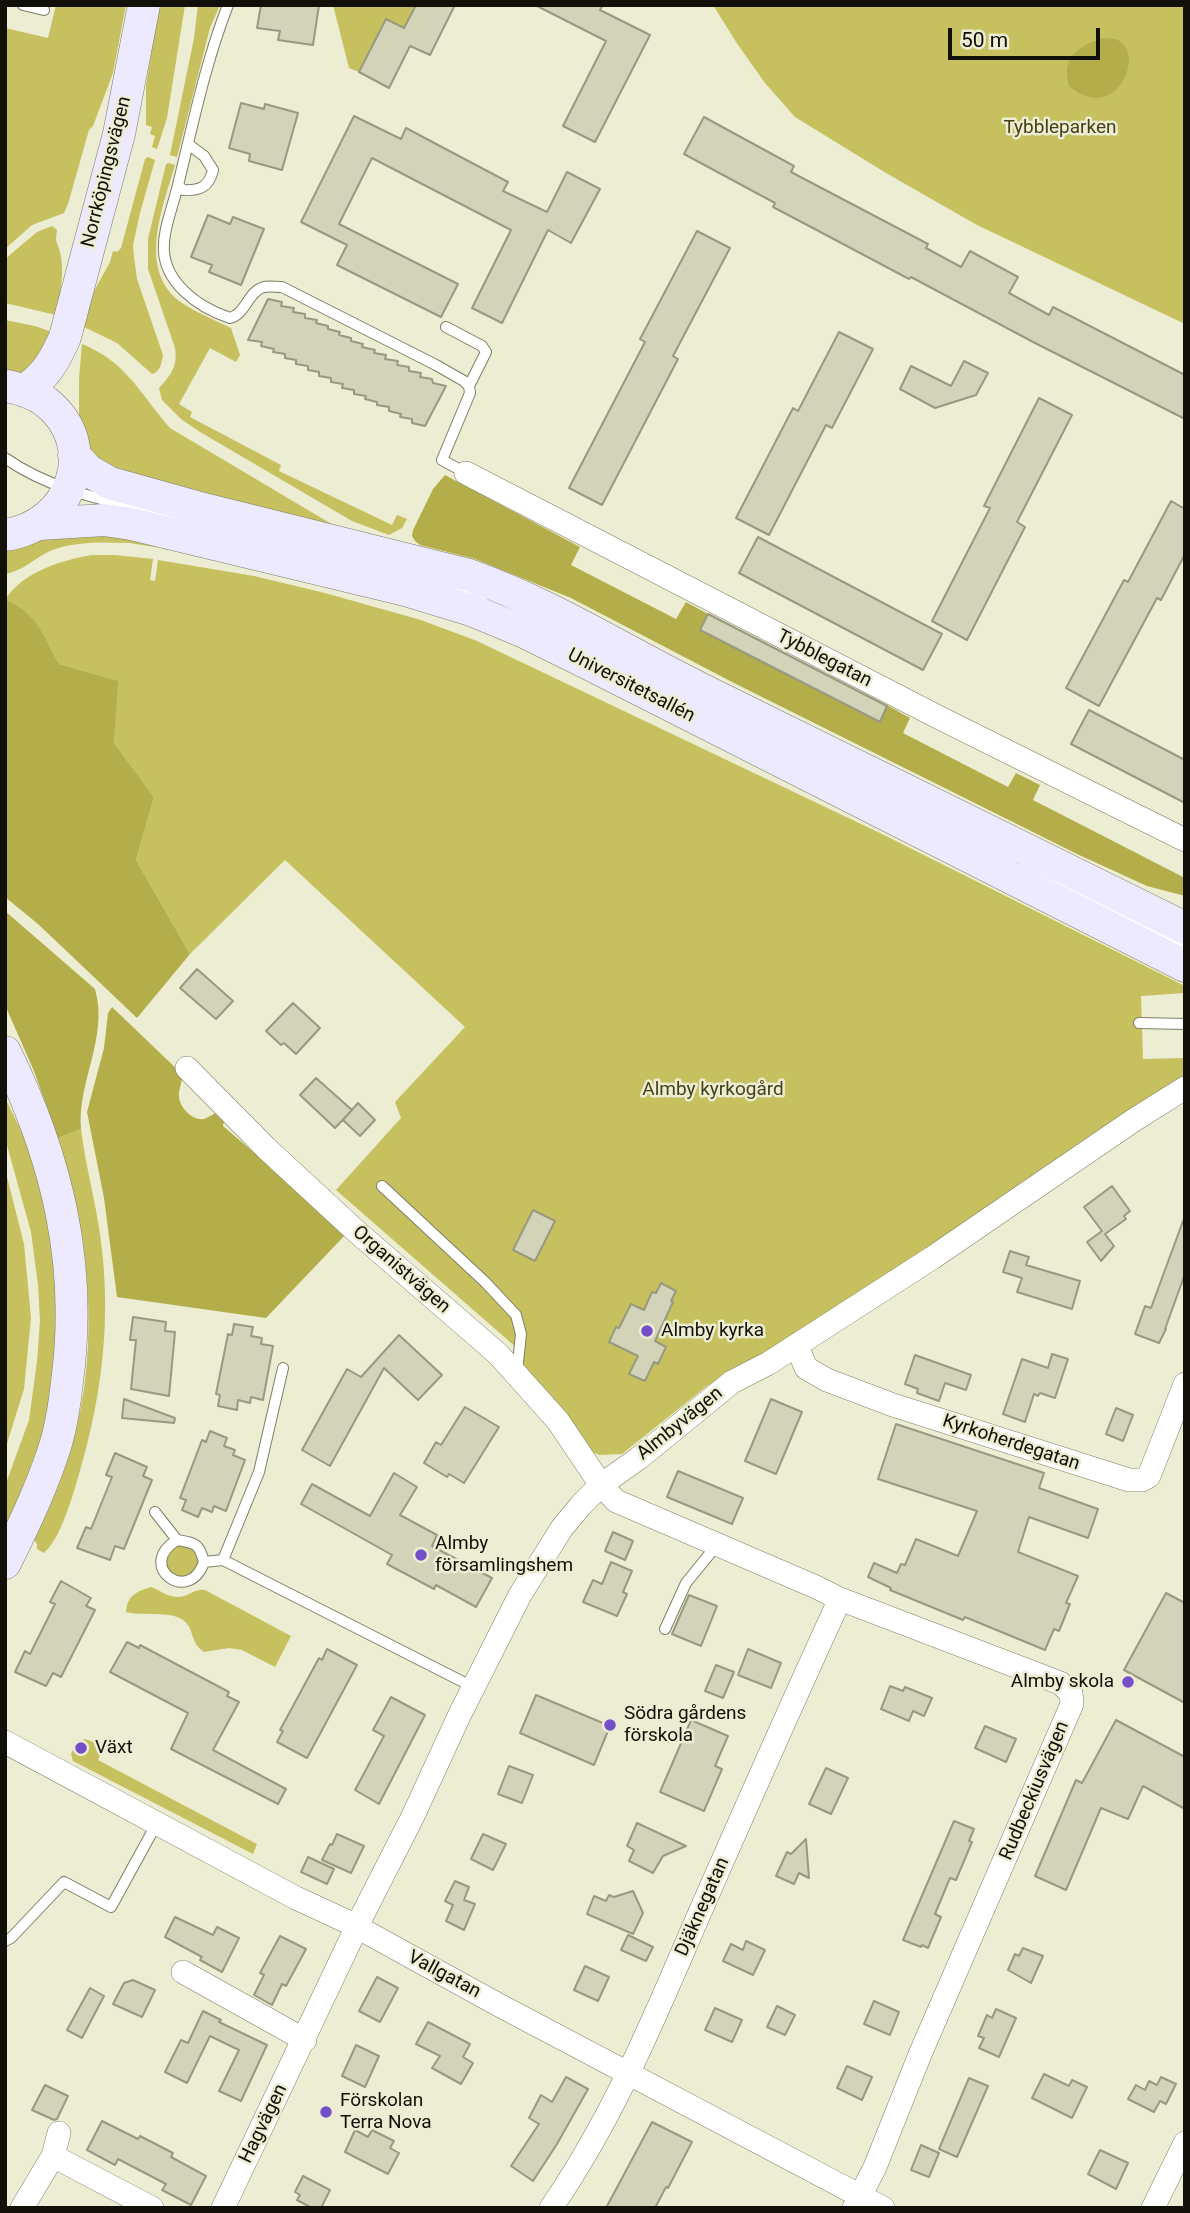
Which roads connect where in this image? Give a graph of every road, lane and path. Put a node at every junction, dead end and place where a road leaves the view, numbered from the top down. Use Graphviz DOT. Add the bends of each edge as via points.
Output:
graph roads {
  1 [pos="23,5"];
  2 [pos="144,5"];
  3 [pos="228,5"];
  4 [pos="44,10"];
  5 [pos="188,144"];
  6 [pos="178,185"];
  7 [pos="446,327"];
  8 [pos="65,337"];
  9 [pos="469,386"];
  10 [pos="15,388"];
  11 [pos="64,422"];
  12 [pos="75,455"];
  13 [pos="5,458"];
  14 [pos="466,473"];
  15 [pos="68,489"];
  16 [pos="194,522"];
  17 [pos="40,524"];
  18 [pos="5,535"];
  19 [pos="426,581"];
  20 [pos="488,599"];
  21 [pos="1185,840"];
  22 [pos="1011,859"];
  23 [pos="1185,928"];
  24 [pos="1185,946"];
  25 [pos="1185,966"];
  26 [pos="1139,1023"];
  27 [pos="1185,1024"];
  28 [pos="5,1052"];
  29 [pos="187,1068"];
  30 [pos="1185,1088"];
  31 [pos="382,1186"];
  32 [pos="797,1346"];
  33 [pos="283,1368"];
  34 [pos="516,1375"];
  35 [pos="1185,1384"];
  36 [pos="601,1485"];
  37 [pos="155,1512"];
  38 [pos="177,1540"];
  39 [pos="717,1545"];
  40 [pos="223,1560"];
  41 [pos="204,1562"];
  42 [pos="5,1563"];
  43 [pos="841,1599"];
  44 [pos="665,1629"];
  45 [pos="473,1687"];
  46 [pos="5,1742"];
  47 [pos="157,1823"];
  48 [pos="357,1928"];
  49 [pos="5,1941"];
  50 [pos="183,1972"];
  51 [pos="305,2040"];
  52 [pos="629,2074"];
  53 [pos="59,2133"];
  54 [pos="1185,2143"];
  55 [pos="53,2156"];
  56 [pos="858,2202"];
  57 [pos="22,2208"];
  58 [pos="152,2208"];
  59 [pos="223,2208"];
  60 [pos="551,2208"];
  61 [pos="883,2208"];
  62 [pos="1153,2208"];
  1 -- 4 [label="lane"];
  2 -- 8 [label="main road, Norrköpingsvägen" via="119,134"];
  3 -- 5 [label="lane" via="211,50"];
  5 -- 6 [label="lane"];
  5 -- 6 [label="lane" via="214,170 204,188 183,190"];
  6 -- 9 [label="lane" via="163,253 174,281 194,302 236,316 263,287 282,287"];
  7 -- 9 [label="lane" via="486,352"];
  8 -- 10 [label="main road, Norrköpingsvägen" via="41,379"];
  8 -- 11 [label="main road, Norrköpingsvägen"];
  9 -- 14 [label="lane" via="471,393 442,460"];
  10 -- 11 [label="main road" via="47,403"];
  11 -- 12 [label="main road"];
  12 -- 15 [label="main road"];
  12 -- 23 [label="main road, Universitetsallén" via="89,471 110,483 498,585"];
  13 -- 15 [label="lane"];
  14 -- 21 [label="street, Tybblegatan"];
  15 -- 16 [label="lane"];
  15 -- 17 [label="main road" via="55,511"];
  17 -- 18 [label="main road, Universitetsallén"];
  17 -- 25 [label="main road, Universitetsallén" via="104,520 131,524 471,610 587,663"];
  19 -- 20 [label="lane"];
  22 -- 24 [label="lane"];
  26 -- 27 [label="lane"];
  28 -- 42 [label="main road" via="57,1186 69,1254 73,1323 57,1438 44,1479"];
  29 -- 34 [label="street, Organistvägen" via="356,1232 498,1354"];
  30 -- 32 [label="street, Almbyvägen"];
  31 -- 34 [label="lane" via="516,1315 521,1334"];
  32 -- 35 [label="street, Kyrkoherdegatan" via="806,1368 827,1380 1129,1480 1149,1476"];
  32 -- 36 [label="street, Almbyvägen" via="732,1382"];
  33 -- 40 [label="lane" via="259,1472"];
  34 -- 36 [label="street, Organistvägen" via="558,1421"];
  36 -- 39 [label="street, Rudbeckiusvägen" via="616,1501"];
  36 -- 45 [label="street, Almbyvägen" via="542,1558"];
  37 -- 38 [label="lane"];
  38 -- 41 [label="lane" via="193,1542"];
  38 -- 41 [label="lane" via="165,1548 160,1560 170,1579 192,1580"];
  39 -- 43 [label="street, Rudbeckiusvägen"];
  39 -- 44 [label="lane" via="686,1583"];
  40 -- 41 [label="lane"];
  40 -- 45 [label="lane"];
  43 -- 52 [label="street, Djäknegatan"];
  43 -- 56 [label="street, Rudbeckiusvägen" via="1060,1684 1071,1693 1072,1704"];
  45 -- 48 [label="street, Almbyvägen"];
  46 -- 47 [label="street, Vallgatan"];
  47 -- 48 [label="street, Vallgatan"];
  47 -- 49 [label="lane" via="111,1907 64,1882"];
  48 -- 51 [label="street, Hagvägen"];
  48 -- 52 [label="street, Vallgatan"];
  50 -- 51 [label="street"];
  51 -- 59 [label="street, Hagvägen"];
  52 -- 56 [label="street, Vallgatan"];
  52 -- 60 [label="street, Djäknegatan"];
  53 -- 55 [label="street"];
  54 -- 62 [label="street"];
  55 -- 57 [label="street"];
  55 -- 58 [label="street"];
  56 -- 61 [label="street, Vallgatan"];
}
